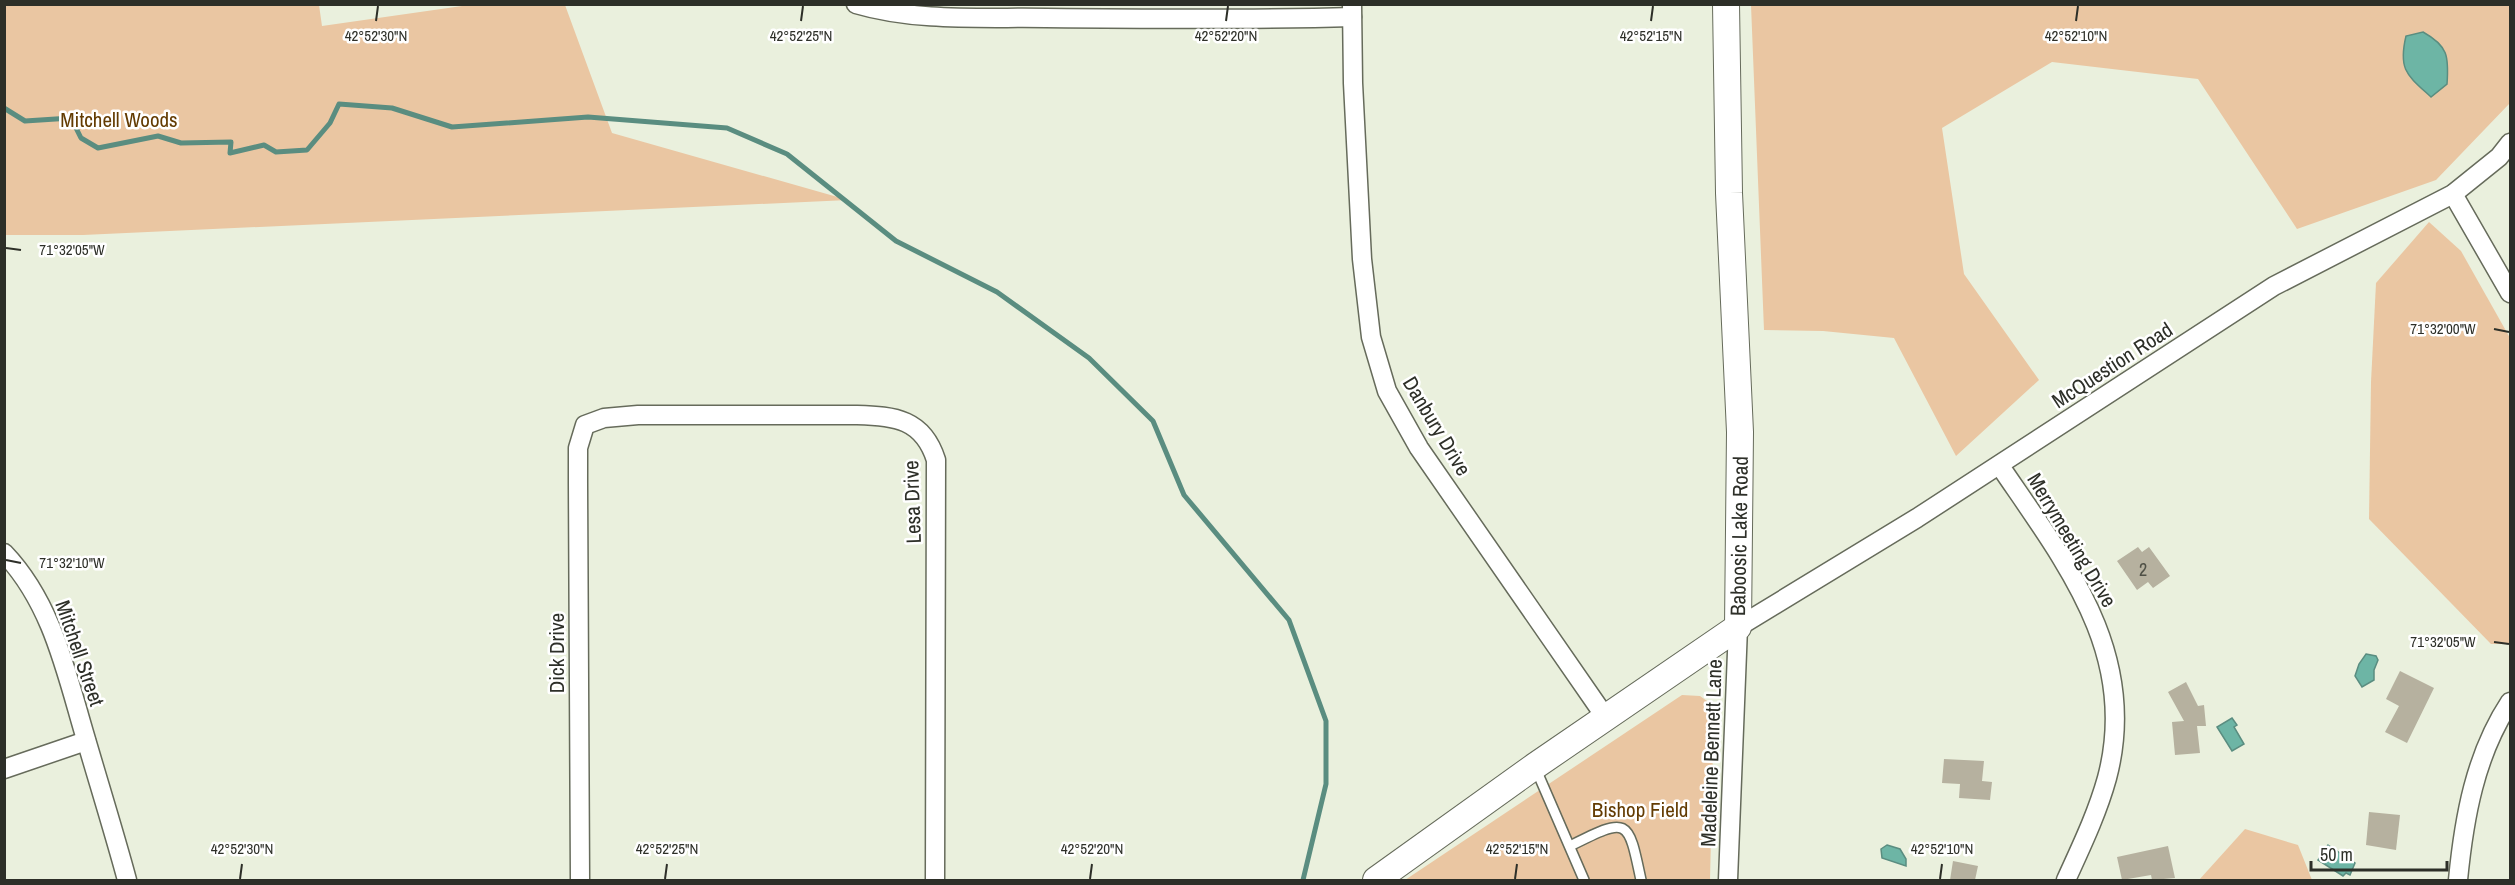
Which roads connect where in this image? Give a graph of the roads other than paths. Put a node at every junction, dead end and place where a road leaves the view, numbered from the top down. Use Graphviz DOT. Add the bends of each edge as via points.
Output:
graph roads {
  1 [pos="856,4"];
  2 [pos="1726,4"];
  3 [pos="1352,11"];
  4 [pos="2511,144"];
  5 [pos="2453,194"];
  6 [pos="2511,292"];
  7 [pos="585,425"];
  8 [pos="2000,466"];
  9 [pos="4,554"];
  10 [pos="1738,627"];
  11 [pos="2511,702"];
  12 [pos="1606,718"];
  13 [pos="86,741"];
  14 [pos="1534,766"];
  15 [pos="4,769"];
  16 [pos="1570,846"];
  17 [pos="127,880"];
  18 [pos="580,880"];
  19 [pos="935,880"];
  20 [pos="1376,880"];
  21 [pos="1584,880"];
  22 [pos="1641,880"];
  23 [pos="1728,880"];
  24 [pos="2066,880"];
  25 [pos="2458,880"];
  1 -- 3 [label="street" via="907,15 996,18 1199,20"];
  2 -- 10 [label="street, Baboosic Lake Road" via="1729,193 1740,432"];
  3 -- 12 [label="street, Danbury Drive" via="1362,259 1371,337 1387,391 1419,448"];
  4 -- 5 [label="street, McQuestion Road"];
  5 -- 6 [label="street"];
  5 -- 8 [label="street, McQuestion Road" via="2274,286"];
  7 -- 18 [label="street, Dick Drive" via="578,448"];
  7 -- 19 [label="street, Lesa Drive" via="604,418 638,415 857,415 895,419 923,432 936,460"];
  8 -- 10 [label="street, McQuestion Road"];
  8 -- 24 [label="street, Merrymeeting Drive" via="2091,609 2106,649 2114,692 2115,735 2107,778"];
  9 -- 13 [label="street, Mitchell Street" via="26,579 43,610"];
  10 -- 12 [label="street, Baboosic Lake Road"];
  10 -- 23 [label="street, Madeleine Bennett Lane"];
  11 -- 25 [label="street" via="2480,762 2464,823"];
  12 -- 14 [label="street, Baboosic Lake Road"];
  13 -- 15 [label="street"];
  13 -- 17 [label="street, Mitchell Street"];
  14 -- 16 [label="lane"];
  14 -- 20 [label="street, Baboosic Lake Road"];
  16 -- 21 [label="lane"];
  16 -- 22 [label="lane" via="1605,828 1625,829 1633,842"];
}
